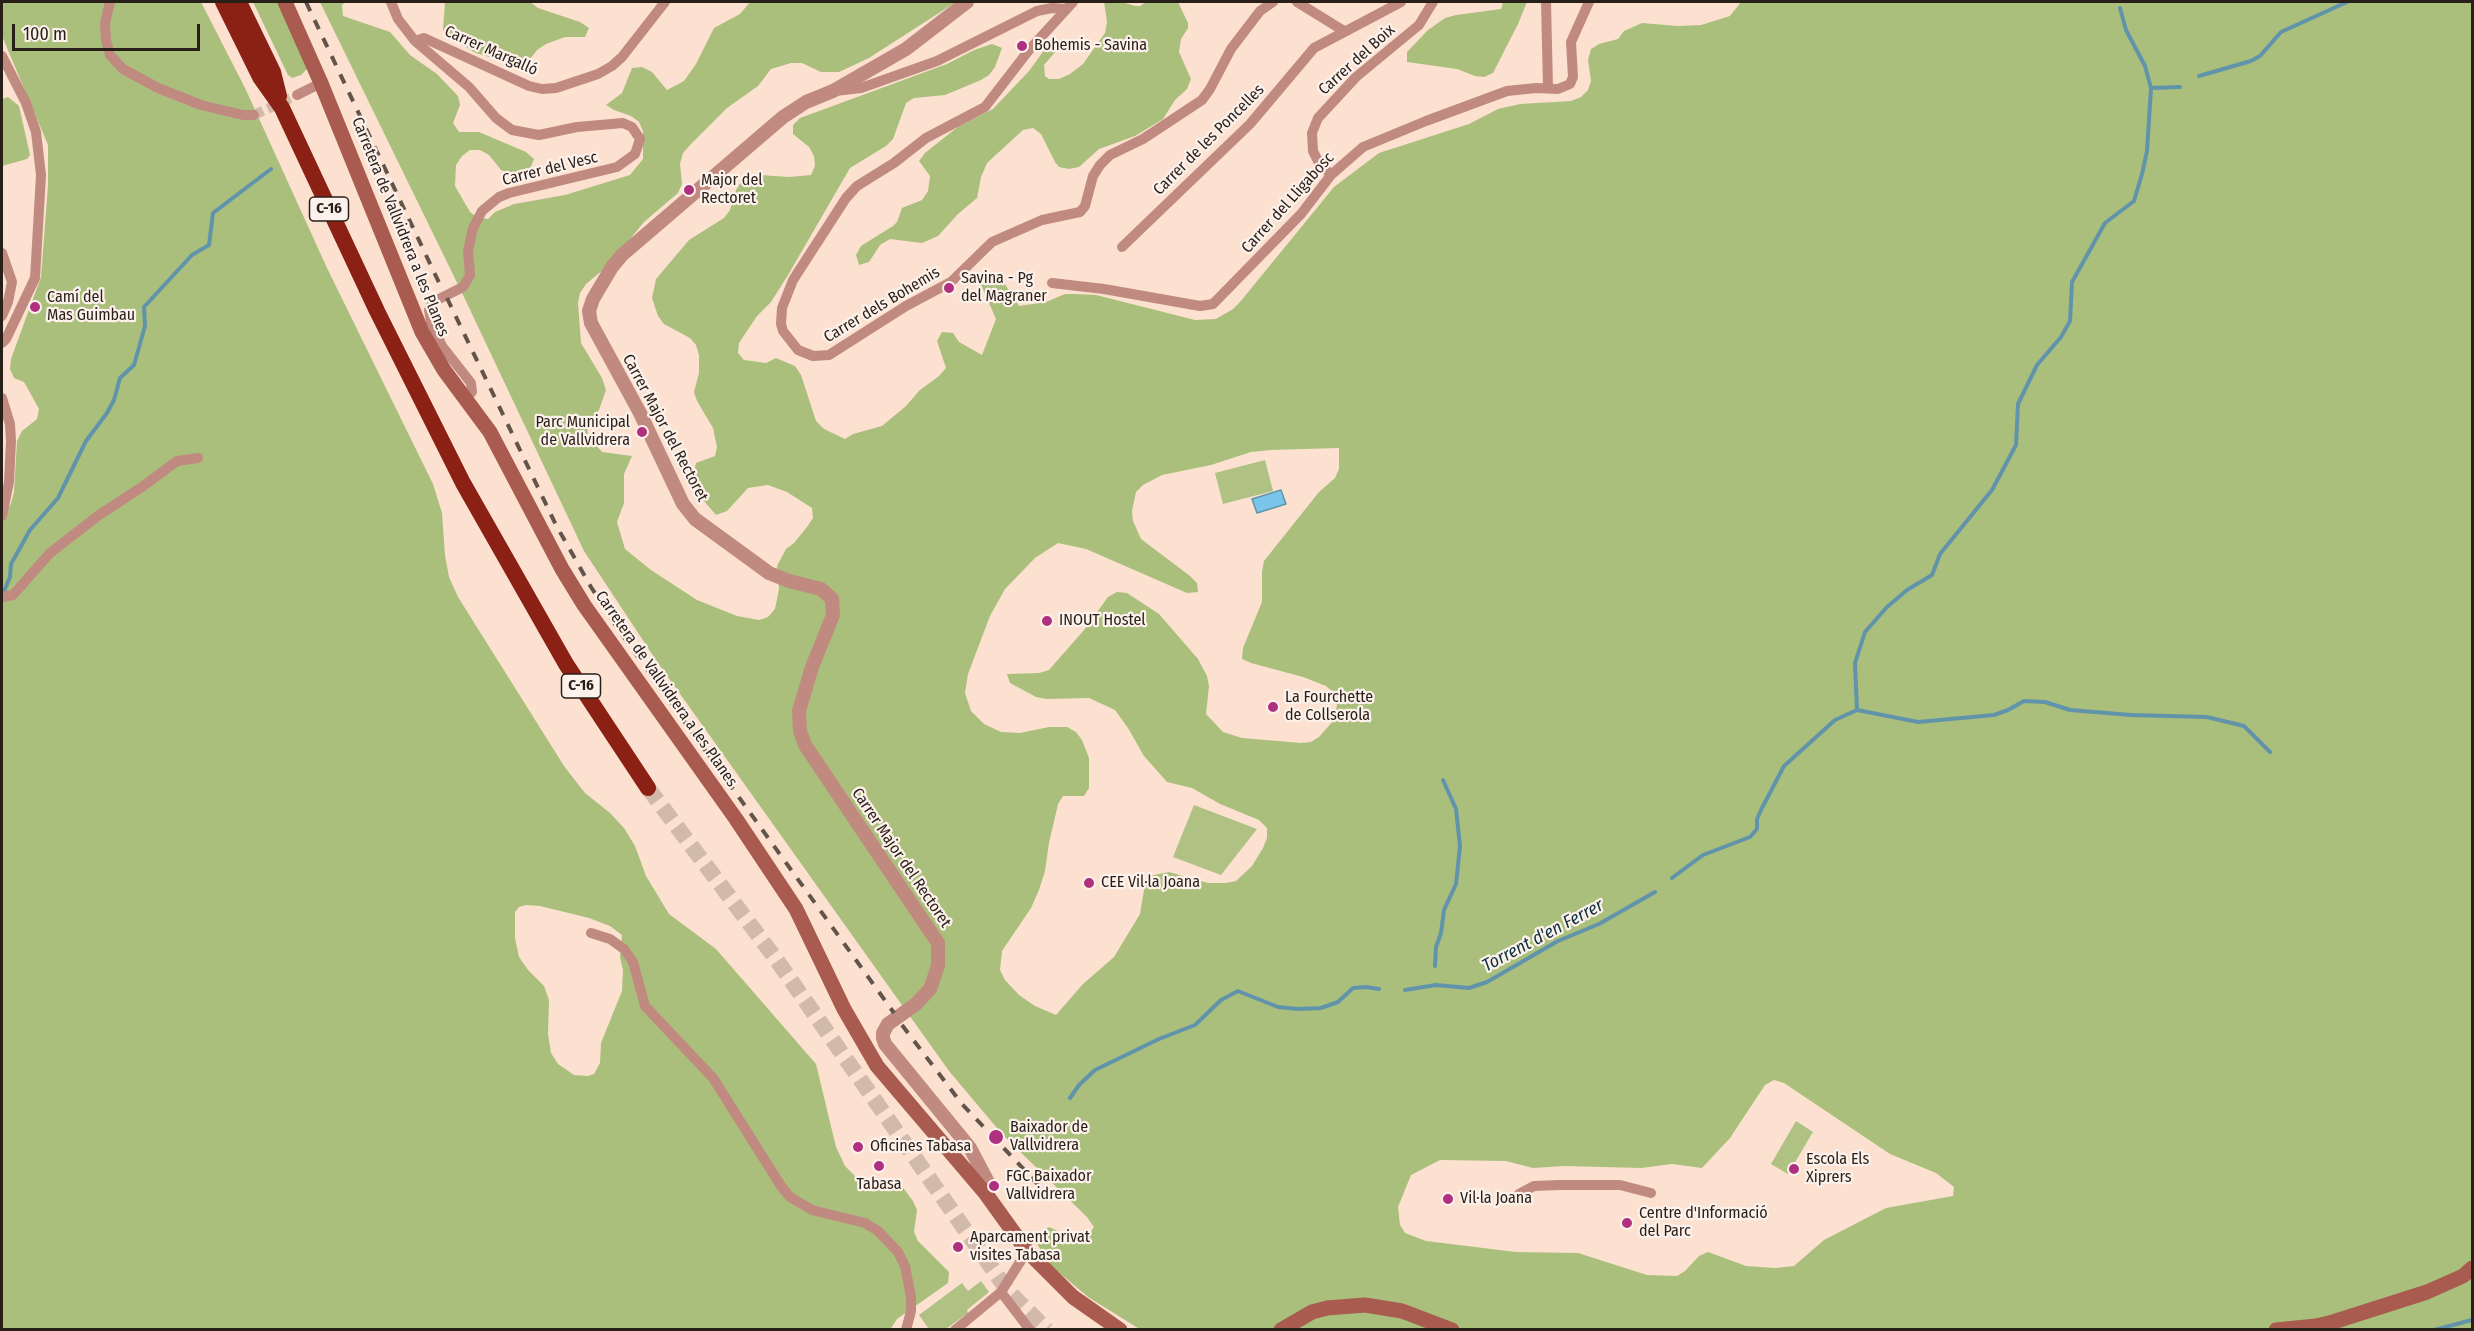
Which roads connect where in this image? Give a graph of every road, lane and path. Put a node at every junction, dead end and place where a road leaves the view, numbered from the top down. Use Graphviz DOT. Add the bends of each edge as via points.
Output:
graph roads {
  1 [pos="110,2"];
  2 [pos="223,2"];
  3 [pos="239,2"];
  4 [pos="285,2"];
  5 [pos="391,2"];
  6 [pos="665,2"];
  7 [pos="967,2"];
  8 [pos="1273,2"];
  9 [pos="1297,2"];
  10 [pos="1401,2"];
  11 [pos="1433,2"];
  12 [pos="1546,2"];
  13 [pos="1590,2"];
  14 [pos="1070,5"];
  15 [pos="1344,31"];
  16 [pos="415,41"];
  17 [pos="2,57"];
  18 [pos="321,83"];
  19 [pos="1548,87"];
  20 [pos="833,91"];
  21 [pos="297,95"];
  22 [pos="282,108"];
  23 [pos="254,115"];
  24 [pos="1331,175"];
  25 [pos="1122,247"];
  26 [pos="2,253"];
  27 [pos="1052,283"];
  28 [pos="2,316"];
  29 [pos="2,343"];
  30 [pos="466,397"];
  31 [pos="2,398"];
  32 [pos="198,458"];
  33 [pos="2,516"];
  34 [pos="2,597"];
  35 [pos="648,788"];
  36 [pos="591,933"];
  37 [pos="1651,1193"];
  38 [pos="986,1194"];
  39 [pos="1520,1194"];
  40 [pos="1027,1251"];
  41 [pos="2472,1268"];
  42 [pos="1001,1292"];
  43 [pos="906,1329"];
  44 [pos="956,1329"];
  45 [pos="1030,1329"];
  46 [pos="1120,1329"];
  47 [pos="1281,1329"];
  48 [pos="1452,1329"];
  49 [pos="2276,1329"];
  1 -- 23 [label="street" via="106,40 110,55 123,69 201,105 243,116"];
  2 -- 22 [label="highway, C-16" via="260,76"];
  3 -- 22 [label="highway, C-16" via="273,72"];
  4 -- 18 [label="main road, Carretera de Vallvidrera a les Planes"];
  5 -- 16 [label="street"];
  6 -- 16 [label="street, Carrer Margalló" via="612,66 556,88 529,86 424,38"];
  7 -- 20 [label="street, Carrer Major del Rectoret" via="906,49"];
  8 -- 14 [label="street, Carrer dels Bohemis" via="1260,11 1231,49 1202,100 1143,139 1110,155 1100,165 1084,209 1042,220 992,242 959,276 829,356 813,356 798,350 781,324 782,308 793,280 851,192 926,138 985,107"];
  9 -- 15 [label="street"];
  10 -- 15 [label="street, Carrer de les Poncelles"];
  11 -- 24 [label="street, Carrer del Boix" via="1419,25 1356,77 1318,118 1312,133 1313,151"];
  12 -- 19 [label="street"];
  13 -- 19 [label="street, Carrer del Lligabosc" via="1571,42 1572,81 1562,88"];
  14 -- 20 [label="street" via="1037,11 937,61 861,88"];
  15 -- 25 [label="street, Carrer de les Poncelles" via="1314,48 1250,124"];
  16 -- 30 [label="street, Carrer del Vesc" via="512,130 539,135 623,123 632,127 640,139 635,154 617,167 509,193 482,211 473,228 468,252 470,275 463,287 433,302 429,310 442,346 472,386"];
  17 -- 29 [label="street" via="36,132 41,175 34,278"];
  18 -- 21 [label="street"];
  18 -- 30 [label="main road, Carretera de Vallvidrera a les Planes" via="422,332"];
  19 -- 24 [label="street, Carrer del Lligabosc" via="1507,91 1416,125 1363,147"];
  20 -- 38 [label="street, Carrer Major del Rectoret" via="783,117 622,255 593,299 589,317 683,504 695,519 769,573 821,589 832,599 833,615 812,667 799,711 799,726 806,745 938,943 937,974 930,989 888,1024 883,1033 885,1044 970,1148 989,1184"];
  22 -- 35 [label="highway, C-16" via="463,483 566,664"];
  24 -- 27 [label="street, Carrer del Lligabosc" via="1301,214 1213,304 1200,306"];
  26 -- 28 [label="street" via="12,282"];
  30 -- 38 [label="main road, Carretera de Vallvidrera a les Planes" via="490,432 584,605 796,909 866,1051"];
  31 -- 33 [label="street" via="11,441"];
  32 -- 34 [label="street" via="177,460 99,515 51,553 13,595"];
  36 -- 43 [label="street" via="618,944 629,956 645,1006 713,1077 790,1197 812,1210 864,1223 898,1252 911,1297"];
  37 -- 39 [label="street" via="1620,1185 1560,1185 1534,1186"];
  38 -- 40 [label="main road, Carretera de Vallvidrera a les Planes"];
  40 -- 42 [label="street"];
  40 -- 46 [label="main road, Carretera de Vallvidrera a les Planes" via="1073,1297"];
  41 -- 49 [label="main road" via="2427,1292 2333,1322"];
  42 -- 44 [label="street"];
  42 -- 45 [label="street"];
  47 -- 48 [label="main road" via="1311,1312 1365,1305 1402,1311"];
}
